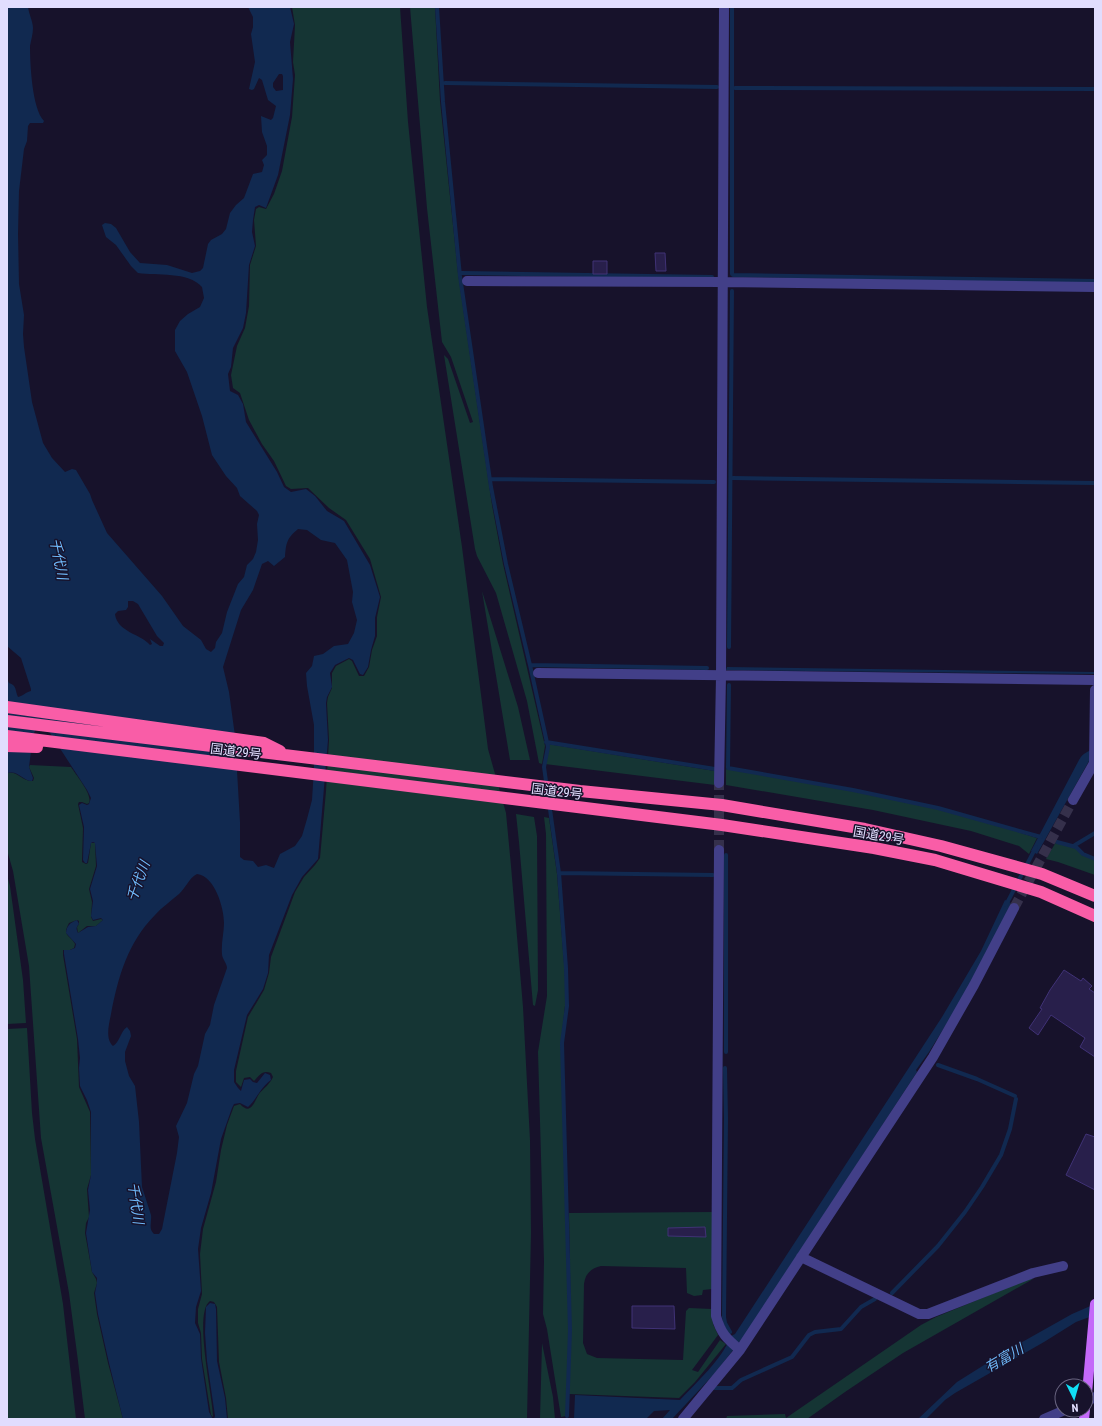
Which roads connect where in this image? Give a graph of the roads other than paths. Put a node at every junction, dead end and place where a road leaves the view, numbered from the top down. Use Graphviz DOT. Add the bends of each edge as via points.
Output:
graph roads {
  1 [pos="724,7"];
  2 [pos="466,281"];
  3 [pos="723,282"];
  4 [pos="1095,287"];
  5 [pos="538,673"];
  6 [pos="721,676"];
  7 [pos="1095,680"];
  8 [pos="1095,690"];
  9 [pos="7,707"];
  10 [pos="7,720"];
  11 [pos="7,736"];
  12 [pos="7,746"];
  13 [pos="142,753"];
  14 [pos="288,755"];
  15 [pos="719,783"];
  16 [pos="1073,800"];
  17 [pos="719,850"];
  18 [pos="1095,896"];
  19 [pos="1014,908"];
  20 [pos="1095,916"];
  21 [pos="801,1257"];
  22 [pos="1064,1266"];
  23 [pos="1095,1304"];
  24 [pos="740,1350"];
  25 [pos="1088,1378"];
  26 [pos="1054,1415"];
  27 [pos="683,1419"];
  28 [pos="1044,1419"];
  1 -- 3 [label="street"];
  2 -- 3 [label="street"];
  3 -- 4 [label="street"];
  3 -- 6 [label="street"];
  5 -- 6 [label="street"];
  6 -- 7 [label="street"];
  6 -- 15 [label="street"];
  8 -- 16 [label="street" via="1094,763"];
  9 -- 14 [label="highway" via="264,743"];
  10 -- 14 [label="highway, 国道29号"];
  11 -- 13 [label="highway, 国道29号"];
  12 -- 13 [label="highway"];
  13 -- 20 [label="highway, 国道29号" via="722,825 874,848 935,860 1041,892"];
  14 -- 18 [label="highway, 国道29号" via="580,791 722,805 865,829 941,846 1042,874"];
  17 -- 24 [label="street" via="716,1316 719,1328 726,1338"];
  19 -- 21 [label="street" via="974,985 932,1057"];
  21 -- 22 [label="street" via="919,1314 928,1314 1034,1273"];
  21 -- 24 [label="street"];
  23 -- 25 [label="main road"];
  24 -- 27 [label="street"];
  26 -- 28 [label="street"];
}
